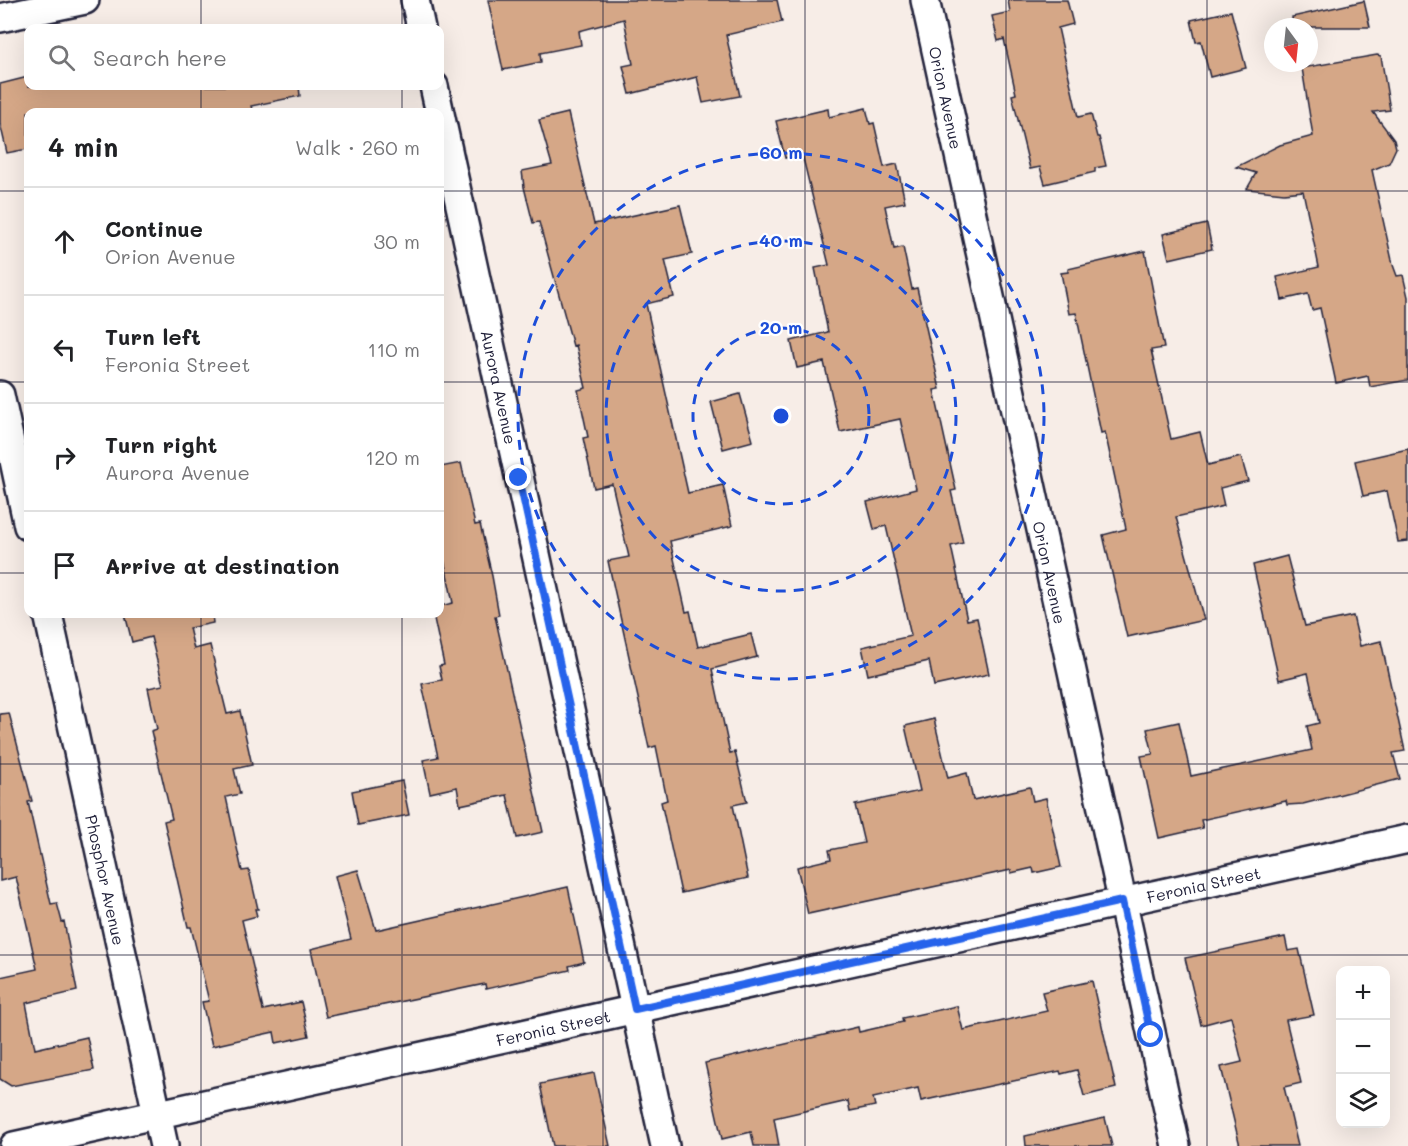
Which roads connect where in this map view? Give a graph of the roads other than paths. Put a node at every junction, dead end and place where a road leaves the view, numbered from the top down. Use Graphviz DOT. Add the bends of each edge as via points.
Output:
graph roads {
  1 [pos="85,0"];
  2 [pos="415,0"];
  3 [pos="925,0"];
  4 [pos="0,18"];
  5 [pos="420,24"];
  6 [pos="435,90"];
  7 [pos="439,108"];
  8 [pos="444,132"];
  9 [pos="0,395"];
  10 [pos="24,507"];
  11 [pos="49,618"];
  12 [pos="1408,839"];
  13 [pos="1122,901"];
  14 [pos="635,1009"];
  15 [pos="157,1115"];
  16 [pos="14,1146"];
  17 [pos="164,1146"];
  18 [pos="665,1146"];
  19 [pos="1176,1146"];
  1 -- 4 [label="street"];
  2 -- 5 [label="street"];
  3 -- 13 [label="street, Orion Avenue"];
  6 -- 7 [label="street, Aurora Avenue"];
  8 -- 14 [label="street, Aurora Avenue"];
  9 -- 10 [label="street"];
  11 -- 15 [label="street, Phosphor Avenue"];
  12 -- 13 [label="street, Feronia Street"];
  13 -- 14 [label="street, Feronia Street"];
  13 -- 19 [label="street, Orion Avenue"];
  14 -- 15 [label="street, Feronia Street"];
  14 -- 18 [label="street, Aurora Avenue"];
  15 -- 16 [label="street, Feronia Street"];
  15 -- 17 [label="street, Phosphor Avenue"];
}
